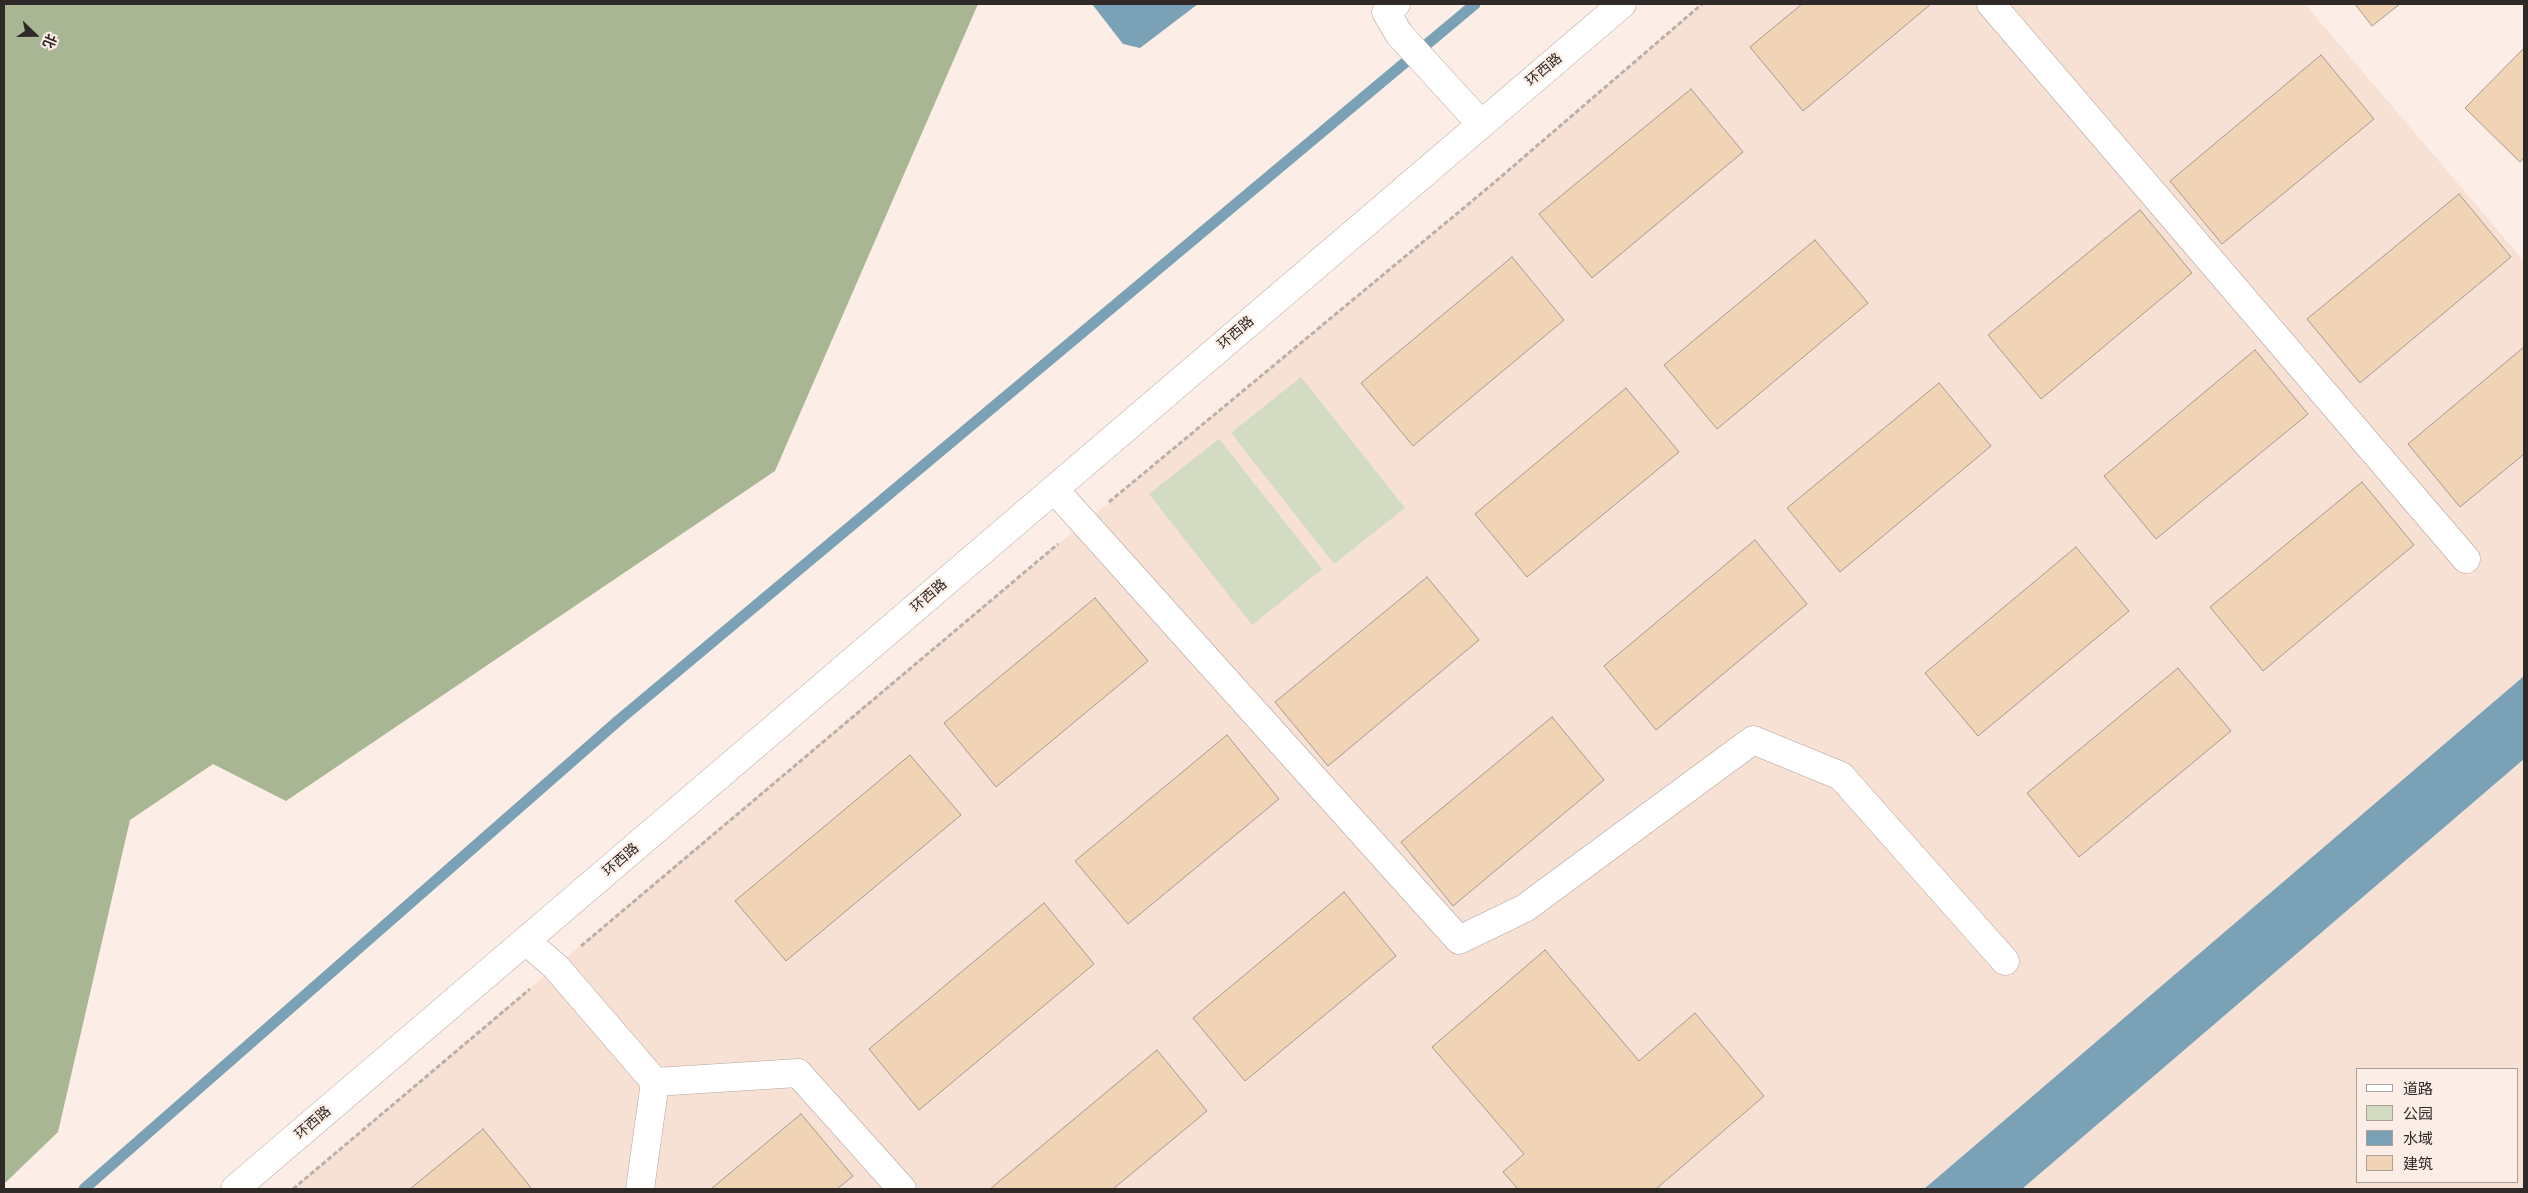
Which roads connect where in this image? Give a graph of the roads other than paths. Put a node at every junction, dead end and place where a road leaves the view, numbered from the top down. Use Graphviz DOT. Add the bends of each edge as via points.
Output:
graph roads {
  1 [pos="1622,4"];
  2 [pos="1990,4"];
  3 [pos="1390,13"];
  4 [pos="1481,124"];
  5 [pos="1054,489"];
  6 [pos="2466,559"];
  7 [pos="526,940"];
  8 [pos="2005,961"];
  9 [pos="655,1082"];
  10 [pos="235,1189"];
  11 [pos="640,1189"];
  12 [pos="902,1189"];
  1 -- 4 [label="street, 环西路"];
  2 -- 6 [label="street"];
  3 -- 4 [label="street" via="1433,72"];
  4 -- 5 [label="street, 环西路"];
  5 -- 7 [label="street, 环西路"];
  5 -- 8 [label="street" via="1459,940 1525,908 1753,740 1841,776"];
  7 -- 9 [label="street" via="556,967"];
  7 -- 10 [label="street, 环西路"];
  9 -- 11 [label="street"];
  9 -- 12 [label="street" via="798,1073"];
}
